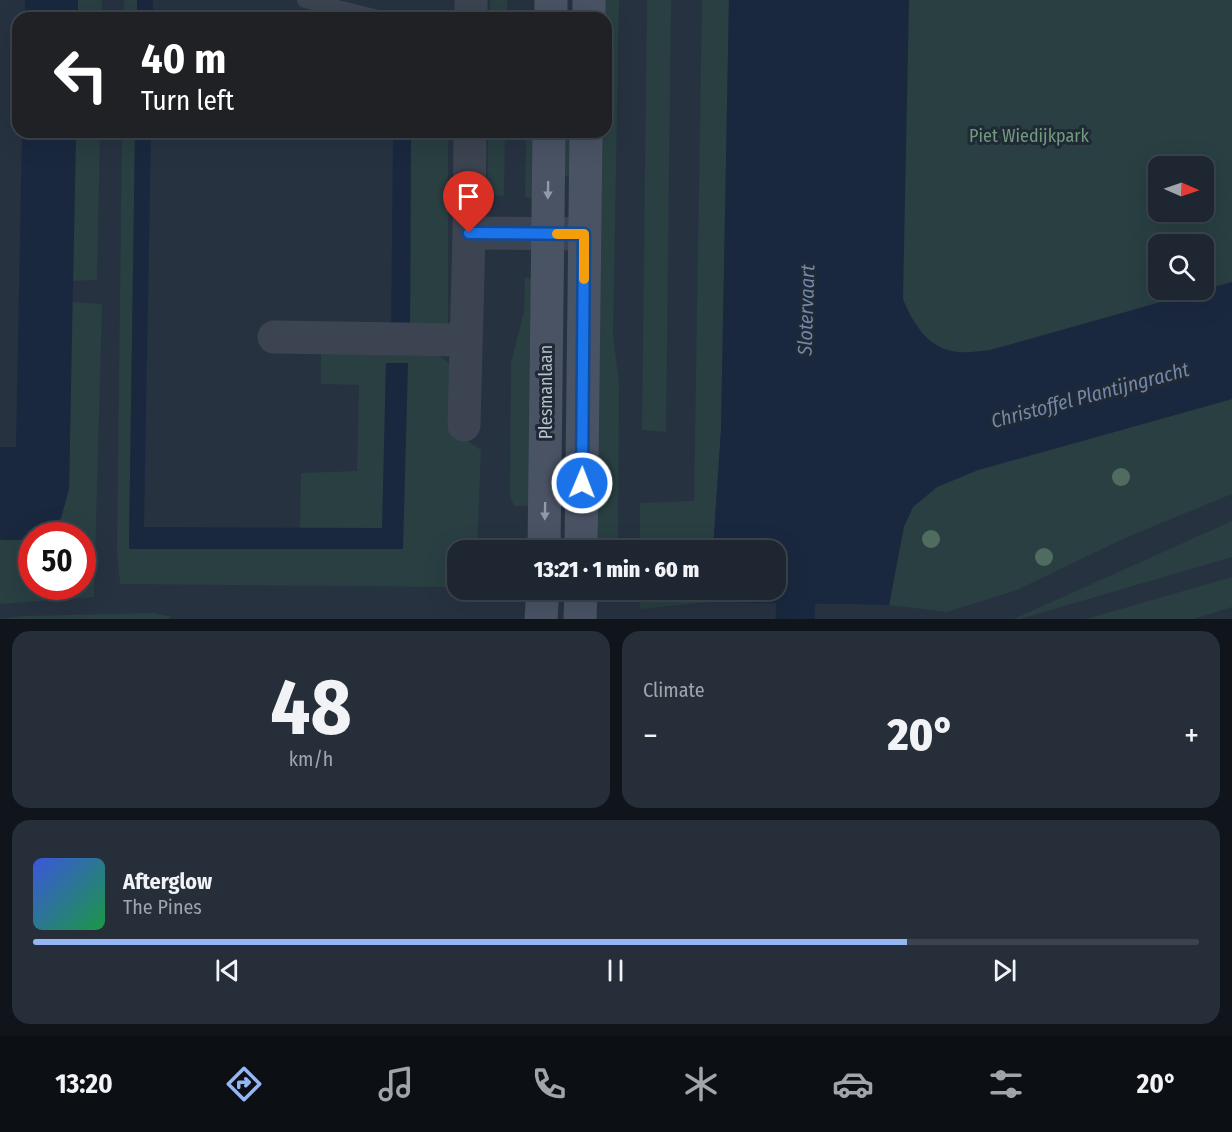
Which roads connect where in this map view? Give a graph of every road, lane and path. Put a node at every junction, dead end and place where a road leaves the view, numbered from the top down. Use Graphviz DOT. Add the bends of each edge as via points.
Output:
graph roads {
  1 [pos="305,0"];
  2 [pos="354,12"];
  3 [pos="470,138"];
  4 [pos="549,138"];
  5 [pos="586,138"];
  6 [pos="469,233"];
  7 [pos="548,233"];
  8 [pos="584,234"];
  9 [pos="274,337"];
  10 [pos="466,340"];
  11 [pos="464,425"];
  12 [pos="544,540"];
  13 [pos="581,540"];
  14 [pos="542,600"];
  15 [pos="581,600"];
  16 [pos="541,619"];
  17 [pos="580,619"];
  1 -- 2 [label="lane"];
  3 -- 6 [label="street"];
  4 -- 7 [label="main road, Plesmanlaan, one-way"];
  5 -- 8 [label="main road, Plesmanlaan"];
  6 -- 7 [label="street"];
  6 -- 10 [label="street"];
  7 -- 8 [label="street"];
  7 -- 12 [label="main road, Plesmanlaan, one-way"];
  8 -- 13 [label="main road, Plesmanlaan"];
  9 -- 10 [label="street"];
  10 -- 11 [label="street"];
  14 -- 16 [label="main road"];
  15 -- 17 [label="main road"];
}
